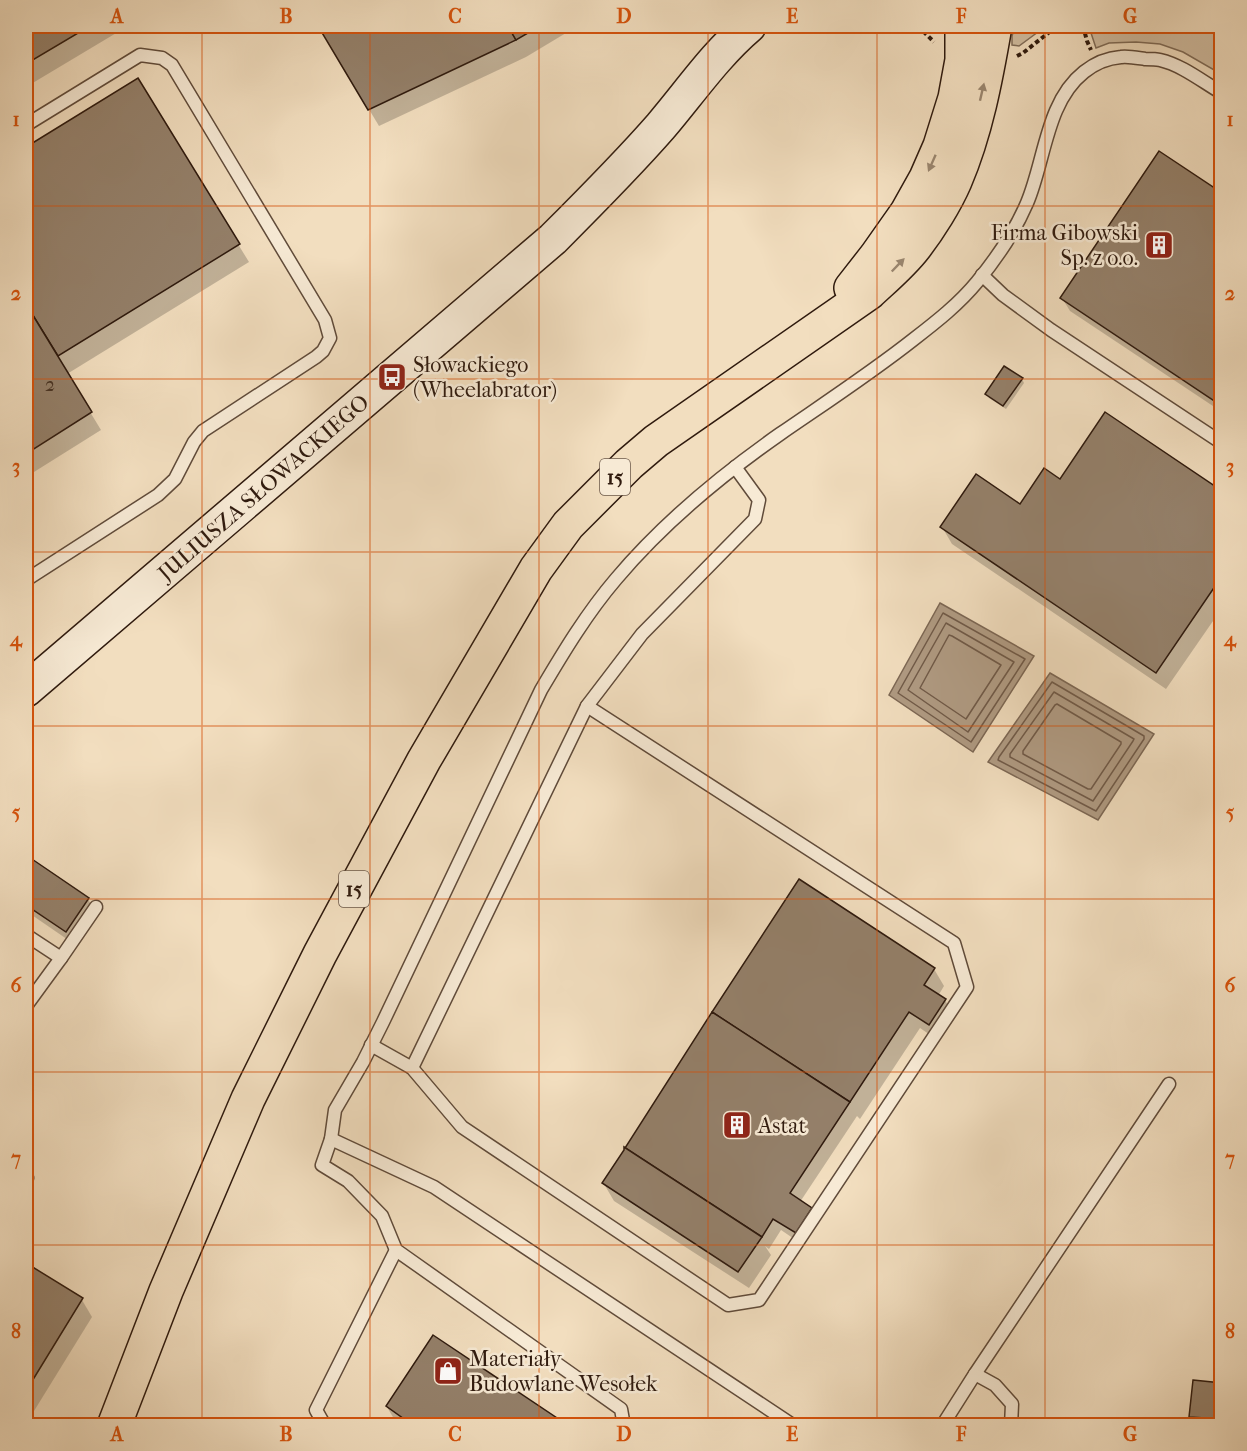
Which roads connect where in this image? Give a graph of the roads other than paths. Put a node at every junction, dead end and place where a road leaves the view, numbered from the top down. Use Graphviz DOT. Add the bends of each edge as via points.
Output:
graph roads {
  1 [pos="749,26"];
  2 [pos="962,26"];
  3 [pos="996,26"];
  4 [pos="1221,93"];
  5 [pos="26,125"];
  6 [pos="982,275"];
  7 [pos="819,326"];
  8 [pos="1221,443"];
  9 [pos="735,467"];
  10 [pos="26,580"];
  11 [pos="26,690"];
  12 [pos="587,706"];
  13 [pos="96,907"];
  14 [pos="26,935"];
  15 [pos="61,958"];
  16 [pos="26,1006"];
  17 [pos="371,1045"];
  18 [pos="412,1068"];
  19 [pos="1169,1084"];
  20 [pos="331,1139"];
  21 [pos="396,1250"];
  22 [pos="975,1374"];
  23 [pos="114,1425"];
  24 [pos="325,1425"];
  25 [pos="624,1425"];
  26 [pos="794,1425"];
  27 [pos="942,1425"];
  28 [pos="1011,1425"];
  1 -- 11 [label="street, JULIUSZA SŁOWACKIEGO" via="553,240"];
  2 -- 7 [label="main road, 15, one-way" via="962,60 955,98 926,178 876,256"];
  7 -- 3 [label="main road, 15, one-way" via="869,292 897,267 933,220 954,182 970,139"];
  4 -- 6 [label="lane" via="1161,60 1121,56 1084,72 1068,89 1056,111 1028,202"];
  5 -- 10 [label="lane" via="140,54 162,58 172,65 325,320 330,338 315,357 203,432 175,479 158,495"];
  6 -- 8 [label="lane" via="1002,295 1051,330"];
  6 -- 9 [label="lane" via="917,336"];
  7 -- 23 [label="main road, 15" via="628,464 568,525 536,569 424,760 259,1075 166,1291"];
  9 -- 12 [label="lane" via="759,500 756,519 642,634"];
  9 -- 17 [label="lane" via="646,545 564,650 518,735"];
  12 -- 18 [label="lane"];
  12 -- 18 [label="lane" via="954,943 967,987 759,1300 728,1305 462,1127"];
  13 -- 15 [label="lane"];
  14 -- 15 [label="lane"];
  15 -- 16 [label="lane"];
  17 -- 18 [label="lane"];
  17 -- 20 [label="lane" via="335,1110"];
  19 -- 22 [label="lane"];
  20 -- 21 [label="lane" via="322,1165 348,1181 382,1216"];
  20 -- 26 [label="lane" via="435,1187"];
  21 -- 24 [label="lane" via="316,1410"];
  21 -- 25 [label="lane" via="621,1409"];
  22 -- 27 [label="lane"];
  22 -- 28 [label="lane" via="995,1385 1012,1404"];
}
